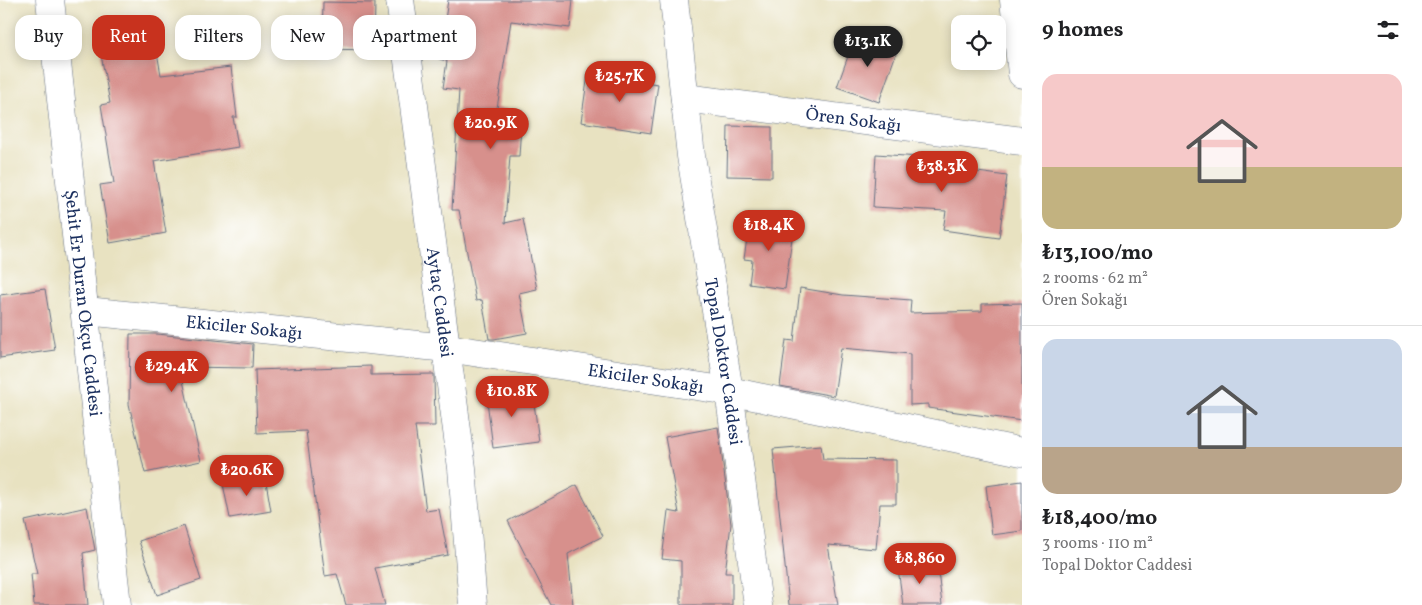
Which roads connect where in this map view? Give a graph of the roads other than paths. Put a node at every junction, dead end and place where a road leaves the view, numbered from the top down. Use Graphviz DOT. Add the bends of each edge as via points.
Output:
graph roads {
  1 [pos="50,0"];
  2 [pos="400,0"];
  3 [pos="674,0"];
  4 [pos="1014,0"];
  5 [pos="1022,74"];
  6 [pos="684,98"];
  7 [pos="1022,141"];
  8 [pos="86,311"];
  9 [pos="447,348"];
  10 [pos="729,391"];
  11 [pos="1022,452"];
  12 [pos="117,605"];
  13 [pos="473,605"];
  14 [pos="758,605"];
  1 -- 8 [label="street, Şehit Er Duran Okçu Caddesi"];
  2 -- 9 [label="street, Aytaç Caddesi"];
  3 -- 6 [label="street, Topal Doktor Caddesi"];
  4 -- 5 [label="street"];
  6 -- 7 [label="street, Ören Sokağı"];
  6 -- 10 [label="street, Topal Doktor Caddesi"];
  8 -- 9 [label="street, Ekiciler Sokağı"];
  8 -- 12 [label="street, Şehit Er Duran Okçu Caddesi"];
  9 -- 10 [label="street, Ekiciler Sokağı"];
  9 -- 13 [label="street, Aytaç Caddesi" via="462,468"];
  10 -- 11 [label="street, Ekiciler Sokağı"];
  10 -- 14 [label="street, Topal Doktor Caddesi"];
}
